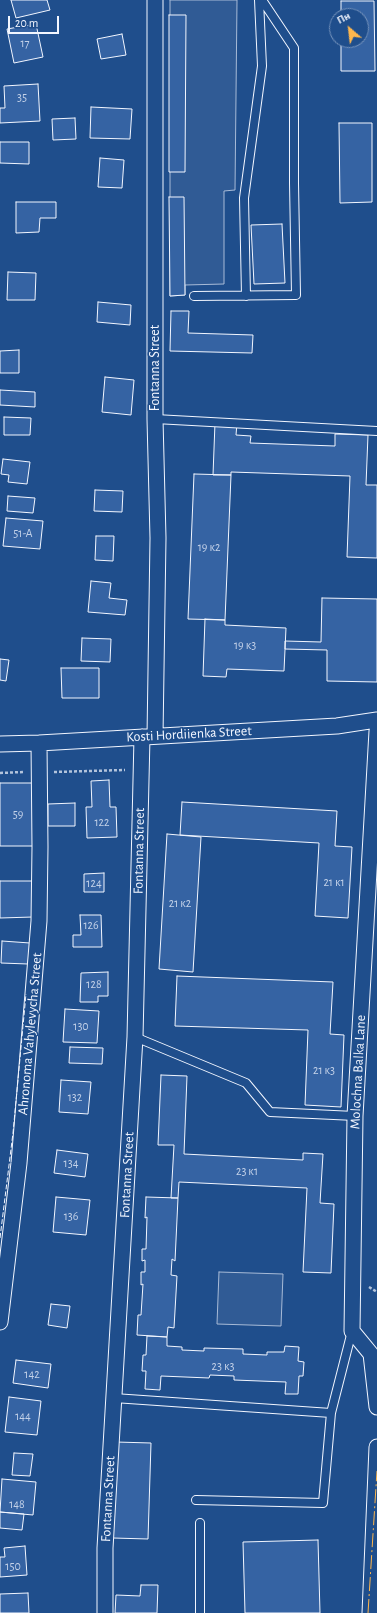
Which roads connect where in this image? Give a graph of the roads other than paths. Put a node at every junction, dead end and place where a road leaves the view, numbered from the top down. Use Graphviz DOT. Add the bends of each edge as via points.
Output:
graph roads {
  1 [pos="155,0"];
  2 [pos="261,0"];
  3 [pos="194,296"];
  4 [pos="246,296"];
  5 [pos="155,419"];
  6 [pos="377,431"];
  7 [pos="377,720"];
  8 [pos="377,731"];
  9 [pos="149,736"];
  10 [pos="0,744"];
  11 [pos="39,744"];
  12 [pos="134,1037"];
  13 [pos="355,1116"];
  14 [pos="0,1322"];
  15 [pos="352,1331"];
  16 [pos="114,1398"];
  17 [pos="377,1407"];
  18 [pos="331,1413"];
  19 [pos="377,1447"];
  20 [pos="196,1500"];
  21 [pos="200,1523"];
  22 [pos="105,1613"];
  23 [pos="200,1613"];
  24 [pos="370,1613"];
  1 -- 5 [label="street, Fontanna Street"];
  2 -- 4 [label="lane" via="262,66 244,198"];
  2 -- 4 [label="lane" via="294,48 296,295"];
  3 -- 4 [label="lane"];
  5 -- 6 [label="lane"];
  5 -- 9 [label="street, Fontanna Street" via="158,538"];
  7 -- 9 [label="street, Kosti Hordiienka Street" via="337,726"];
  8 -- 13 [label="street, Molochna Balka Lane"];
  9 -- 11 [label="street, Kosti Hordiienka Street"];
  9 -- 12 [label="street, Fontanna Street" via="141,769"];
  10 -- 11 [label="street, Kosti Hordiienka Street"];
  11 -- 14 [label="street, Ahronoma Vahylevycha Street" via="38,937 19,1163"];
  12 -- 13 [label="lane" via="246,1083 270,1112"];
  12 -- 16 [label="street, Fontanna Street"];
  13 -- 15 [label="street, Molochna Balka Lane"];
  15 -- 17 [label="street" via="371,1354"];
  15 -- 18 [label="lane"];
  16 -- 18 [label="lane"];
  16 -- 22 [label="street, Fontanna Street" via="105,1548"];
  18 -- 20 [label="lane" via="323,1504"];
  19 -- 24 [label="street"];
  21 -- 23 [label="lane"];
}
